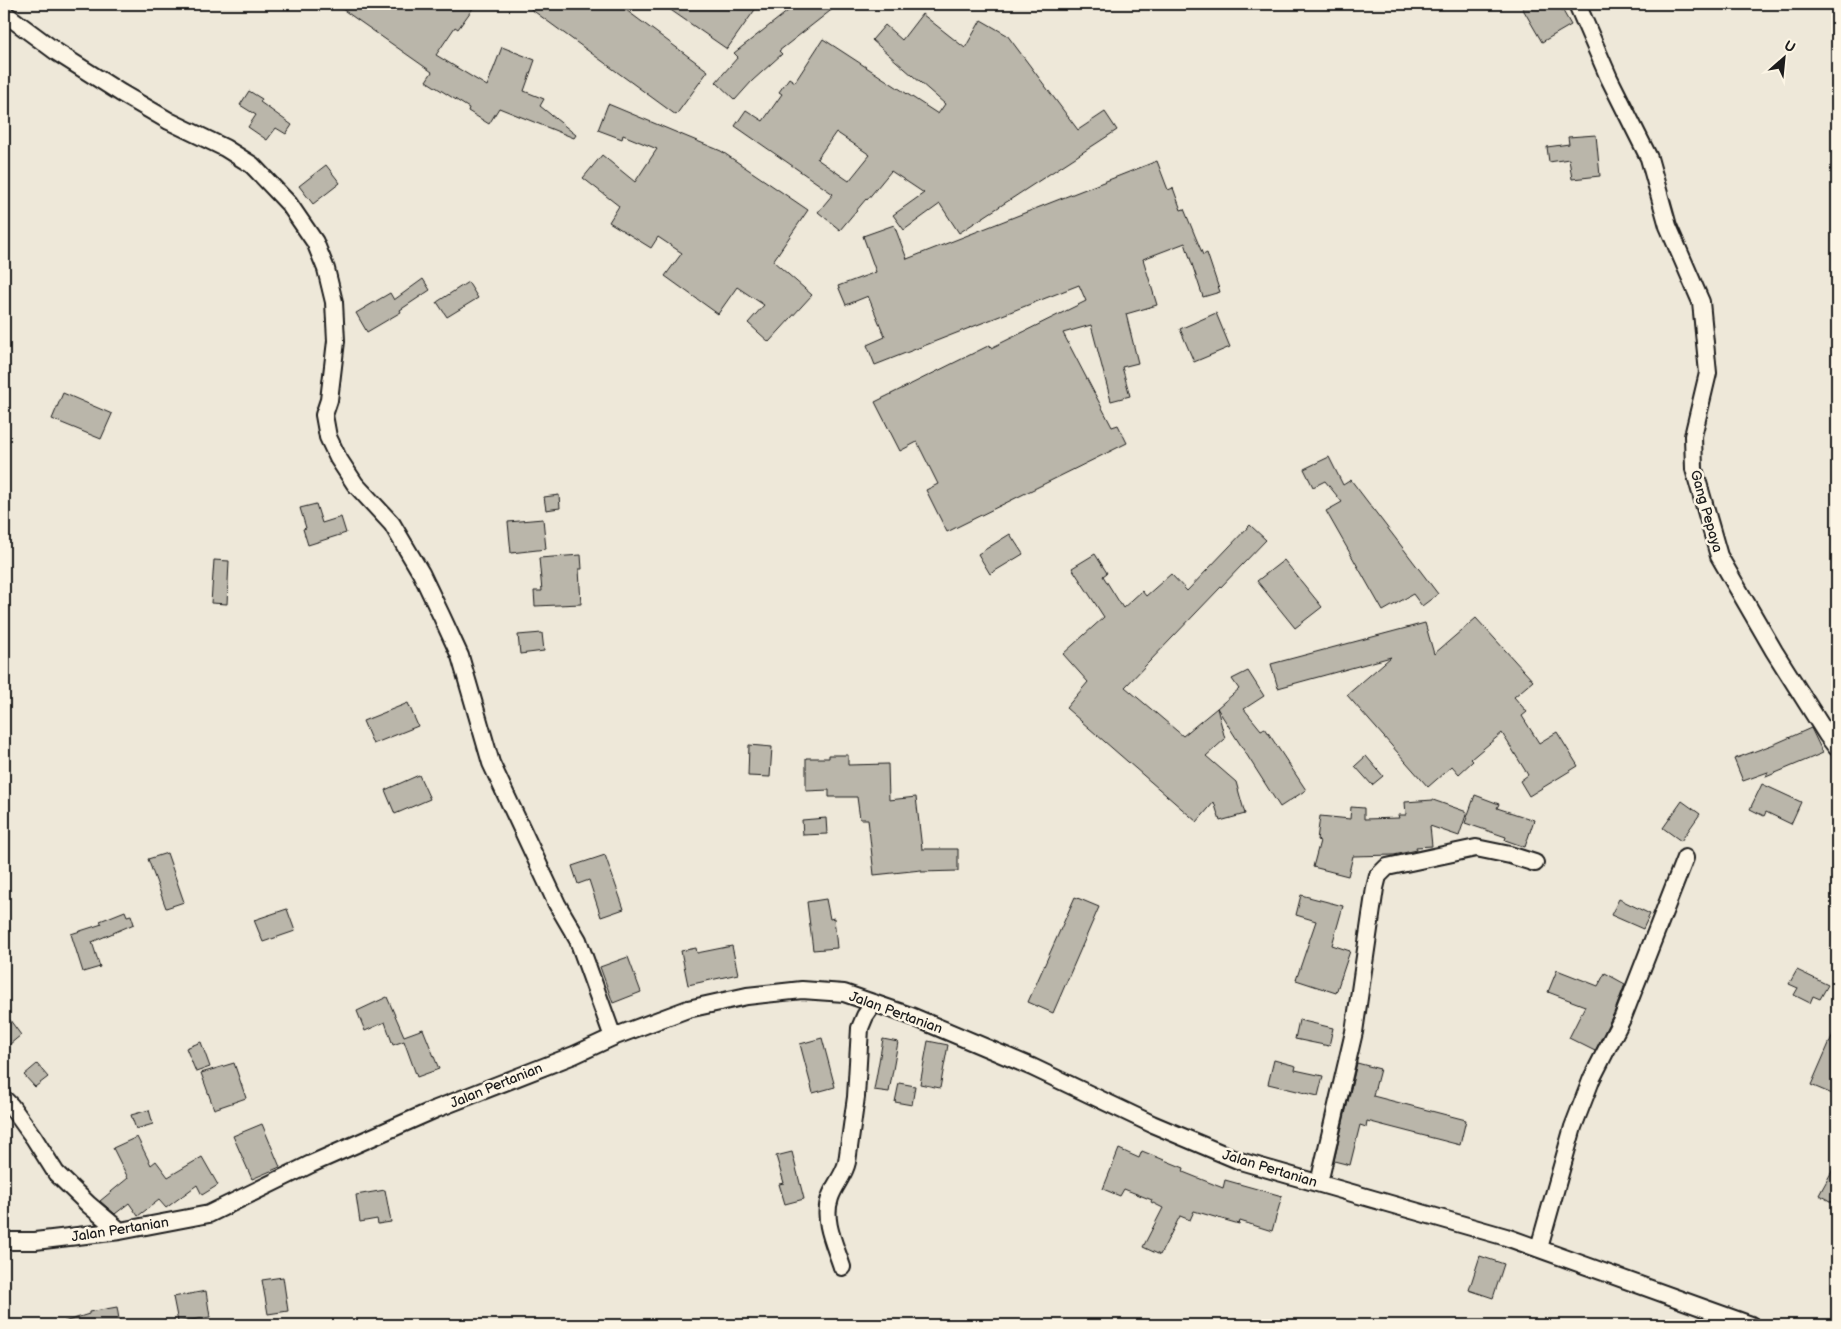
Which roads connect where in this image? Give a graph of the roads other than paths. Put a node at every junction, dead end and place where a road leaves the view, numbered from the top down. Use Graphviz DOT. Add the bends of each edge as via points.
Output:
graph roads {
  1 [pos="1577,4"];
  2 [pos="4,14"];
  3 [pos="1837,748"];
  4 [pos="1685,858"];
  5 [pos="1535,863"];
  6 [pos="874,1003"];
  7 [pos="613,1037"];
  8 [pos="4,1099"];
  9 [pos="1319,1183"];
  10 [pos="120,1231"];
  11 [pos="4,1241"];
  12 [pos="1538,1248"];
  13 [pos="842,1267"];
  14 [pos="1752,1325"];
  1 -- 3 [label="street, Gang Pepaya" via="1648,158 1668,226 1701,302 1708,373 1693,436 1694,469 1719,556 1774,652"];
  2 -- 7 [label="street" via="122,93 252,165 289,204 315,242 334,302 336,341 329,400 324,415 328,437 355,484 392,524 442,617 460,656 491,763 557,904 578,940"];
  4 -- 12 [label="street" via="1623,1017 1592,1078 1576,1119"];
  5 -- 9 [label="street" via="1476,848 1387,867 1378,876 1354,1032"];
  6 -- 7 [label="street, Jalan Pertanian" via="844,993 802,990 747,996 688,1009"];
  6 -- 9 [label="street, Jalan Pertanian" via="1032,1067 1152,1124 1240,1160"];
  6 -- 13 [label="street" via="860,1028 856,1098 846,1170 828,1205 827,1218"];
  7 -- 10 [label="street, Jalan Pertanian" via="436,1109 311,1164 209,1214"];
  8 -- 10 [label="street" via="56,1173"];
  9 -- 12 [label="street, Jalan Pertanian"];
  10 -- 11 [label="street, Jalan Pertanian" via="35,1241"];
  12 -- 14 [label="street, Jalan Pertanian"];
}
